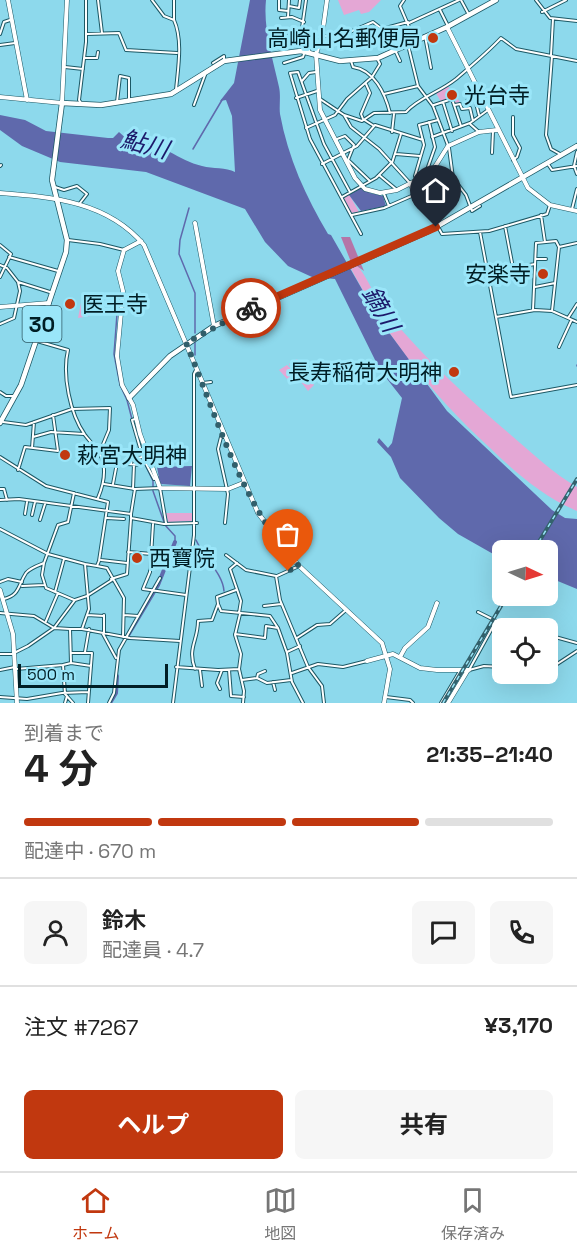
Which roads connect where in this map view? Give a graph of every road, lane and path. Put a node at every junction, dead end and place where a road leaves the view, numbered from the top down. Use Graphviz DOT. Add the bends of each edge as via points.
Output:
graph roads {
  1 [pos="8,0"];
  2 [pos="67,0"];
  3 [pos="86,0"];
  4 [pos="98,0"];
  5 [pos="152,0"];
  6 [pos="174,0"];
  7 [pos="279,0"];
  8 [pos="290,0"];
  9 [pos="300,0"];
  10 [pos="306,0"];
  11 [pos="327,0"];
  12 [pos="404,0"];
  13 [pos="459,0"];
  14 [pos="496,0"];
  15 [pos="536,0"];
  16 [pos="566,0"];
  17 [pos="289,6"];
  18 [pos="440,9"];
  19 [pos="288,11"];
  20 [pos="542,12"];
  21 [pos="469,15"];
  22 [pos="281,18"];
  23 [pos="288,18"];
  24 [pos="553,19"];
  25 [pos="10,20"];
  26 [pos="174,21"];
  27 [pos="577,21"];
  28 [pos="304,22"];
  29 [pos="408,23"];
  30 [pos="1,26"];
  31 [pos="447,26"];
  32 [pos="102,33"];
  33 [pos="0,34"];
  34 [pos="86,34"];
  35 [pos="301,34"];
  36 [pos="277,36"];
  37 [pos="425,36"];
  38 [pos="322,37"];
  39 [pos="415,41"];
  40 [pos="15,43"];
  41 [pos="0,45"];
  42 [pos="408,45"];
  43 [pos="395,50"];
  44 [pos="98,52"];
  45 [pos="177,53"];
  46 [pos="310,53"];
  47 [pos="551,56"];
  48 [pos="84,58"];
  49 [pos="378,58"];
  50 [pos="225,61"];
  51 [pos="400,61"];
  52 [pos="577,61"];
  53 [pos="351,62"];
  54 [pos="213,63"];
  55 [pos="284,63"];
  56 [pos="65,67"];
  57 [pos="431,68"];
  58 [pos="82,69"];
  59 [pos="467,69"];
  60 [pos="205,72"];
  61 [pos="316,72"];
  62 [pos="372,77"];
  63 [pos="302,81"];
  64 [pos="366,84"];
  65 [pos="418,86"];
  66 [pos="317,91"];
  67 [pos="176,93"];
  68 [pos="384,94"];
  69 [pos="306,95"];
  70 [pos="0,97"];
  71 [pos="481,97"];
  72 [pos="296,98"];
  73 [pos="426,98"];
  74 [pos="129,99"];
  75 [pos="318,99"];
  76 [pos="475,99"];
  77 [pos="27,100"];
  78 [pos="466,101"];
  79 [pos="117,102"];
  80 [pos="443,102"];
  81 [pos="104,104"];
  82 [pos="62,105"];
  83 [pos="194,105"];
  84 [pos="454,105"];
  85 [pos="433,106"];
  86 [pos="477,107"];
  87 [pos="470,109"];
  88 [pos="339,110"];
  89 [pos="488,110"];
  90 [pos="392,113"];
  91 [pos="344,114"];
  92 [pos="479,115"];
  93 [pos="513,117"];
  94 [pos="365,120"];
  95 [pos="438,120"];
  96 [pos="325,121"];
  97 [pos="473,121"];
  98 [pos="429,122"];
  99 [pos="470,123"];
  100 [pos="317,124"];
  101 [pos="374,126"];
  102 [pos="461,126"];
  103 [pos="306,128"];
  104 [pos="495,130"];
  105 [pos="452,131"];
  106 [pos="392,132"];
  107 [pos="479,132"];
  108 [pos="444,134"];
  109 [pos="401,135"];
  110 [pos="432,137"];
  111 [pos="366,138"];
  112 [pos="335,140"];
  113 [pos="423,140"];
  114 [pos="448,146"];
  115 [pos="577,146"];
  116 [pos="354,147"];
  117 [pos="422,150"];
  118 [pos="577,152"];
  119 [pos="342,153"];
  120 [pos="432,153"];
  121 [pos="492,153"];
  122 [pos="396,154"];
  123 [pos="420,156"];
  124 [pos="561,156"];
  125 [pos="332,159"];
  126 [pos="513,160"];
  127 [pos="322,164"];
  128 [pos="391,164"];
  129 [pos="548,164"];
  130 [pos="575,166"];
  131 [pos="435,168"];
  132 [pos="430,173"];
  133 [pos="577,174"];
  134 [pos="379,175"];
  135 [pos="453,178"];
  136 [pos="522,178"];
  137 [pos="417,180"];
  138 [pos="370,181"];
  139 [pos="446,181"];
  140 [pos="410,183"];
  141 [pos="362,186"];
  142 [pos="52,187"];
  143 [pos="577,189"];
  144 [pos="397,190"];
  145 [pos="350,192"];
  146 [pos="0,193"];
  147 [pos="384,194"];
  148 [pos="415,194"];
  149 [pos="341,197"];
  150 [pos="55,200"];
  151 [pos="550,205"];
  152 [pos="80,206"];
  153 [pos="389,206"];
  154 [pos="480,206"];
  155 [pos="471,207"];
  156 [pos="575,211"];
  157 [pos="351,215"];
  158 [pos="542,215"];
  159 [pos="577,217"];
  160 [pos="195,223"];
  161 [pos="506,226"];
  162 [pos="436,227"];
  163 [pos="480,232"];
  164 [pos="361,234"];
  165 [pos="67,240"];
  166 [pos="141,242"];
  167 [pos="544,242"];
  168 [pos="577,243"];
  169 [pos="0,245"];
  170 [pos="559,247"];
  171 [pos="124,250"];
  172 [pos="9,258"];
  173 [pos="535,259"];
  174 [pos="546,259"];
  175 [pos="535,264"];
  176 [pos="0,265"];
  177 [pos="6,268"];
  178 [pos="60,272"];
  179 [pos="0,277"];
  180 [pos="18,282"];
  181 [pos="555,283"];
  182 [pos="535,287"];
  183 [pos="53,293"];
  184 [pos="49,303"];
  185 [pos="577,304"];
  186 [pos="15,306"];
  187 [pos="0,308"];
  188 [pos="533,310"];
  189 [pos="552,311"];
  190 [pos="496,317"];
  191 [pos="570,320"];
  192 [pos="577,322"];
  193 [pos="0,324"];
  194 [pos="214,326"];
  195 [pos="37,341"];
  196 [pos="186,343"];
  197 [pos="559,347"];
  198 [pos="197,369"];
  199 [pos="211,382"];
  200 [pos="203,383"];
  201 [pos="577,385"];
  202 [pos="0,392"];
  203 [pos="16,396"];
  204 [pos="129,398"];
  205 [pos="72,409"];
  206 [pos="53,415"];
  207 [pos="1,422"];
  208 [pos="34,422"];
  209 [pos="56,432"];
  210 [pos="84,434"];
  211 [pos="33,437"];
  212 [pos="224,437"];
  213 [pos="32,448"];
  214 [pos="99,454"];
  215 [pos="0,457"];
  216 [pos="146,457"];
  217 [pos="117,463"];
  218 [pos="127,464"];
  219 [pos="133,464"];
  220 [pos="141,465"];
  221 [pos="18,470"];
  222 [pos="243,483"];
  223 [pos="104,484"];
  224 [pos="113,484"];
  225 [pos="160,488"];
  226 [pos="195,488"];
  227 [pos="0,489"];
  228 [pos="134,489"];
  229 [pos="228,489"];
  230 [pos="75,493"];
  231 [pos="98,498"];
  232 [pos="0,500"];
  233 [pos="7,500"];
  234 [pos="27,501"];
  235 [pos="35,502"];
  236 [pos="45,504"];
  237 [pos="72,506"];
  238 [pos="108,511"];
  239 [pos="25,514"];
  240 [pos="32,515"];
  241 [pos="131,516"];
  242 [pos="107,518"];
  243 [pos="124,519"];
  244 [pos="40,520"];
  245 [pos="153,523"];
  246 [pos="166,523"];
  247 [pos="195,523"];
  248 [pos="225,523"];
  249 [pos="0,529"];
  250 [pos="127,552"];
  251 [pos="48,554"];
  252 [pos="152,554"];
  253 [pos="226,555"];
  254 [pos="64,558"];
  255 [pos="100,560"];
  256 [pos="108,561"];
  257 [pos="44,563"];
  258 [pos="237,563"];
  259 [pos="85,564"];
  260 [pos="128,564"];
  261 [pos="97,566"];
  262 [pos="299,566"];
  263 [pos="107,568"];
  264 [pos="276,576"];
  265 [pos="160,578"];
  266 [pos="111,579"];
  267 [pos="0,582"];
  268 [pos="22,584"];
  269 [pos="45,585"];
  270 [pos="0,590"];
  271 [pos="236,590"];
  272 [pos="152,592"];
  273 [pos="56,593"];
  274 [pos="186,595"];
  275 [pos="87,596"];
  276 [pos="4,599"];
  277 [pos="75,600"];
  278 [pos="437,603"];
  279 [pos="218,604"];
  280 [pos="281,604"];
  281 [pos="264,606"];
  282 [pos="346,609"];
  283 [pos="478,612"];
  284 [pos="0,613"];
  285 [pos="239,613"];
  286 [pos="7,614"];
  287 [pos="87,615"];
  288 [pos="124,615"];
  289 [pos="138,616"];
  290 [pos="492,619"];
  291 [pos="46,622"];
  292 [pos="54,628"];
  293 [pos="278,628"];
  294 [pos="492,628"];
  295 [pos="70,629"];
  296 [pos="82,629"];
  297 [pos="89,629"];
  298 [pos="104,634"];
  299 [pos="236,634"];
  300 [pos="558,637"];
  301 [pos="126,638"];
  302 [pos="295,639"];
  303 [pos="180,641"];
  304 [pos="577,643"];
  305 [pos="300,646"];
  306 [pos="577,651"];
  307 [pos="85,652"];
  308 [pos="287,652"];
  309 [pos="15,653"];
  310 [pos="72,653"];
  311 [pos="0,654"];
  312 [pos="387,655"];
  313 [pos="400,657"];
  314 [pos="117,661"];
  315 [pos="367,661"];
  316 [pos="71,663"];
  317 [pos="558,663"];
  318 [pos="63,665"];
  319 [pos="92,666"];
  320 [pos="492,666"];
  321 [pos="177,667"];
  322 [pos="16,668"];
  323 [pos="308,668"];
  324 [pos="195,669"];
  325 [pos="239,669"];
  326 [pos="0,670"];
  327 [pos="200,670"];
  328 [pos="222,670"];
  329 [pos="229,670"];
  330 [pos="469,670"];
  331 [pos="265,671"];
  332 [pos="460,671"];
  333 [pos="291,673"];
  334 [pos="257,678"];
  335 [pos="291,680"];
  336 [pos="242,681"];
  337 [pos="273,682"];
  338 [pos="202,686"];
  339 [pos="220,688"];
  340 [pos="275,690"];
  341 [pos="88,692"];
  342 [pos="66,695"];
  343 [pos="0,697"];
  344 [pos="244,697"];
  345 [pos="386,697"];
  346 [pos="34,699"];
  347 [pos="17,701"];
  348 [pos="402,701"];
  349 [pos="35,703"];
  350 [pos="65,703"];
  351 [pos="73,703"];
  352 [pos="88,703"];
  353 [pos="109,703"];
  354 [pos="173,703"];
  355 [pos="243,703"];
  356 [pos="303,703"];
  357 [pos="324,703"];
  358 [pos="384,703"];
  359 [pos="413,703"];
  360 [pos="441,703"];
  361 [pos="448,703"];
  1 -- 25 [label="street"];
  2 -- 56 [label="street"];
  3 -- 34 [label="street"];
  4 -- 32 [label="street"];
  5 -- 26 [label="street" via="164,16"];
  6 -- 26 [label="street"];
  7 -- 19 [label="street" via="279,10"];
  8 -- 17 [label="street"];
  9 -- 17 [label="street" via="299,8"];
  10 -- 28 [label="street"];
  11 -- 38 [label="street"];
  12 -- 29 [label="street" via="400,6"];
  13 -- 18 [label="street"];
  13 -- 21 [label="street"];
  14 -- 21 [label="main road"];
  15 -- 20 [label="street"];
  16 -- 20 [label="street"];
  17 -- 19 [label="street"];
  18 -- 29 [label="street"];
  18 -- 31 [label="street"];
  19 -- 23 [label="street"];
  20 -- 24 [label="street"];
  21 -- 31 [label="main road"];
  22 -- 23 [label="street"];
  23 -- 28 [label="street"];
  24 -- 27 [label="street"];
  24 -- 47 [label="street"];
  25 -- 30 [label="street"];
  25 -- 40 [label="street"];
  26 -- 45 [label="street" via="179,38"];
  28 -- 35 [label="street"];
  29 -- 38 [label="street" via="382,29 373,22 340,36"];
  29 -- 39 [label="street"];
  30 -- 33 [label="street"];
  31 -- 37 [label="main road"];
  31 -- 59 [label="street"];
  32 -- 34 [label="street"];
  32 -- 45 [label="street" via="119,33 126,50"];
  34 -- 48 [label="street"];
  35 -- 36 [label="street" via="294,30"];
  35 -- 38 [label="street"];
  35 -- 46 [label="street"];
  37 -- 39 [label="main road"];
  37 -- 57 [label="street"];
  38 -- 46 [label="street"];
  39 -- 42 [label="main road"];
  40 -- 41 [label="street"];
  40 -- 77 [label="street"];
  42 -- 43 [label="main road"];
  42 -- 65 [label="street"];
  43 -- 49 [label="main road"];
  43 -- 51 [label="street"];
  44 -- 48 [label="street" via="97,58"];
  45 -- 67 [label="street"];
  46 -- 50 [label="main road"];
  46 -- 53 [label="main road"];
  46 -- 55 [label="street"];
  46 -- 61 [label="street"];
  47 -- 52 [label="street"];
  47 -- 59 [label="street" via="516,49 501,38"];
  47 -- 124 [label="street" via="546,135 550,149"];
  48 -- 58 [label="street"];
  49 -- 53 [label="main road"];
  49 -- 62 [label="street" via="380,64"];
  50 -- 54 [label="street" via="224,56"];
  50 -- 60 [label="main road"];
  53 -- 62 [label="street"];
  56 -- 58 [label="street"];
  56 -- 82 [label="street"];
  58 -- 81 [label="street" via="79,102"];
  59 -- 71 [label="street"];
  59 -- 73 [label="street"];
  60 -- 67 [label="main road"];
  60 -- 83 [label="street"];
  61 -- 63 [label="street"];
  61 -- 66 [label="street"];
  62 -- 64 [label="street"];
  62 -- 68 [label="street"];
  63 -- 69 [label="street"];
  63 -- 72 [label="street" via="298,72 290,73"];
  64 -- 88 [label="street"];
  64 -- 94 [label="street" via="370,91 361,110"];
  65 -- 68 [label="street"];
  65 -- 73 [label="street"];
  66 -- 69 [label="street"];
  66 -- 75 [label="street"];
  67 -- 74 [label="main road"];
  68 -- 90 [label="street"];
  69 -- 72 [label="street"];
  69 -- 100 [label="street"];
  70 -- 77 [label="street"];
  71 -- 76 [label="street"];
  71 -- 89 [label="street"];
  72 -- 103 [label="street"];
  73 -- 85 [label="street"];
  73 -- 90 [label="street" via="406,112"];
  74 -- 79 [label="main road"];
  74 -- 79 [label="street" via="129,78 120,76"];
  75 -- 88 [label="street"];
  75 -- 96 [label="street"];
  76 -- 78 [label="street"];
  76 -- 86 [label="street"];
  77 -- 82 [label="street"];
  79 -- 81 [label="main road"];
  80 -- 84 [label="street" via="451,99"];
  80 -- 85 [label="street"];
  80 -- 105 [label="street"];
  81 -- 82 [label="main road"];
  82 -- 142 [label="main road, 30"];
  84 -- 87 [label="street"];
  84 -- 102 [label="street"];
  85 -- 95 [label="street"];
  86 -- 87 [label="street"];
  86 -- 92 [label="street"];
  87 -- 97 [label="street"];
  88 -- 91 [label="street"];
  88 -- 96 [label="street"];
  89 -- 92 [label="street"];
  89 -- 104 [label="street"];
  90 -- 94 [label="street" via="374,113"];
  90 -- 106 [label="street"];
  91 -- 94 [label="street" via="353,120"];
  91 -- 111 [label="street" via="351,127"];
  92 -- 97 [label="street"];
  93 -- 126 [label="street" via="513,135 520,148"];
  94 -- 101 [label="street"];
  95 -- 98 [label="street"];
  95 -- 108 [label="street"];
  96 -- 100 [label="street"];
  96 -- 112 [label="street"];
  97 -- 99 [label="street"];
  98 -- 110 [label="street"];
  98 -- 113 [label="street" via="419,125"];
  99 -- 102 [label="street"];
  99 -- 107 [label="street"];
  100 -- 103 [label="street"];
  100 -- 125 [label="street"];
  101 -- 106 [label="street"];
  101 -- 111 [label="street"];
  102 -- 105 [label="street"];
  103 -- 127 [label="street"];
  104 -- 107 [label="street"];
  104 -- 121 [label="street"];
  104 -- 126 [label="street"];
  105 -- 108 [label="street"];
  106 -- 109 [label="street"];
  107 -- 114 [label="street"];
  108 -- 110 [label="street"];
  108 -- 114 [label="street"];
  109 -- 113 [label="street"];
  109 -- 122 [label="street"];
  110 -- 120 [label="street"];
  111 -- 116 [label="street"];
  111 -- 128 [label="street"];
  112 -- 116 [label="street" via="345,136"];
  112 -- 119 [label="street"];
  113 -- 117 [label="street"];
  114 -- 131 [label="street"];
  114 -- 135 [label="street"];
  115 -- 124 [label="main road"];
  116 -- 119 [label="street"];
  116 -- 138 [label="street" via="348,159"];
  117 -- 120 [label="street"];
  117 -- 123 [label="street"];
  118 -- 130 [label="street"];
  119 -- 125 [label="street"];
  119 -- 141 [label="street"];
  120 -- 132 [label="street"];
  122 -- 123 [label="street"];
  122 -- 128 [label="street"];
  123 -- 137 [label="street"];
  124 -- 129 [label="main road"];
  125 -- 127 [label="street"];
  125 -- 145 [label="street"];
  126 -- 136 [label="street"];
  127 -- 149 [label="street"];
  128 -- 134 [label="street"];
  128 -- 140 [label="street"];
  129 -- 130 [label="street" via="552,170"];
  129 -- 136 [label="main road"];
  130 -- 133 [label="street"];
  131 -- 132 [label="street"];
  131 -- 139 [label="street"];
  132 -- 137 [label="street"];
  134 -- 138 [label="street"];
  134 -- 144 [label="street"];
  135 -- 139 [label="street"];
  135 -- 155 [label="street"];
  136 -- 151 [label="street" via="532,192"];
  136 -- 155 [label="main road"];
  137 -- 140 [label="street"];
  138 -- 141 [label="street"];
  139 -- 148 [label="street"];
  140 -- 144 [label="street"];
  140 -- 148 [label="street"];
  141 -- 145 [label="street"];
  141 -- 147 [label="street"];
  142 -- 150 [label="main road, 30"];
  142 -- 152 [label="street" via="64,190 77,186 87,194"];
  143 -- 156 [label="street"];
  144 -- 147 [label="street"];
  145 -- 149 [label="street"];
  146 -- 150 [label="street"];
  147 -- 153 [label="street"];
  148 -- 153 [label="street"];
  148 -- 162 [label="street"];
  149 -- 157 [label="street"];
  150 -- 152 [label="street"];
  150 -- 165 [label="main road, 30"];
  151 -- 156 [label="street"];
  151 -- 158 [label="street" via="549,213"];
  152 -- 166 [label="street" via="116,219"];
  153 -- 157 [label="street"];
  154 -- 155 [label="street" via="472,211"];
  155 -- 162 [label="main road"];
  156 -- 159 [label="street"];
  157 -- 164 [label="street"];
  158 -- 161 [label="street"];
  158 -- 167 [label="street"];
  160 -- 194 [label="street"];
  161 -- 163 [label="street"];
  161 -- 175 [label="street" via="513,268"];
  162 -- 163 [label="street" via="442,234"];
  162 -- 194 [label="main road"];
  163 -- 190 [label="street"];
  165 -- 171 [label="street"];
  165 -- 178 [label="main road, 30"];
  166 -- 171 [label="street"];
  166 -- 196 [label="street" via="151,257"];
  167 -- 170 [label="street" via="556,241"];
  167 -- 173 [label="street" via="536,243"];
  168 -- 170 [label="street"];
  169 -- 172 [label="street" via="11,254"];
  170 -- 181 [label="street"];
  171 -- 204 [label="street" via="118,271 123,291 116,349 122,386"];
  172 -- 177 [label="street"];
  172 -- 178 [label="street"];
  173 -- 174 [label="street"];
  173 -- 175 [label="street"];
  175 -- 182 [label="street"];
  176 -- 177 [label="street"];
  177 -- 179 [label="street"];
  177 -- 180 [label="street"];
  178 -- 183 [label="main road, 30"];
  180 -- 183 [label="street"];
  180 -- 186 [label="street" via="20,291"];
  181 -- 182 [label="street"];
  181 -- 189 [label="street"];
  182 -- 188 [label="street"];
  183 -- 184 [label="main road, 30"];
  184 -- 186 [label="street"];
  184 -- 195 [label="main road, 30"];
  185 -- 191 [label="street"];
  186 -- 187 [label="street"];
  186 -- 193 [label="street" via="14,318"];
  188 -- 189 [label="street"];
  188 -- 190 [label="street"];
  189 -- 191 [label="street"];
  190 -- 201 [label="street" via="511,397"];
  191 -- 192 [label="street"];
  191 -- 197 [label="street"];
  194 -- 196 [label="main road"];
  195 -- 203 [label="main road, 30"];
  195 -- 205 [label="street" via="68,350"];
  196 -- 198 [label="street"];
  196 -- 204 [label="main road"];
  198 -- 200 [label="street"];
  198 -- 226 [label="street"];
  199 -- 200 [label="street"];
  200 -- 212 [label="street"];
  202 -- 203 [label="street"];
  203 -- 207 [label="main road, 30"];
  204 -- 216 [label="street"];
  205 -- 206 [label="street"];
  205 -- 210 [label="street"];
  205 -- 214 [label="street" via="110,408 109,430"];
  206 -- 208 [label="street"];
  206 -- 209 [label="street"];
  207 -- 208 [label="street"];
  208 -- 211 [label="street"];
  209 -- 210 [label="street"];
  209 -- 211 [label="street"];
  209 -- 213 [label="street" via="58,451"];
  210 -- 214 [label="street"];
  211 -- 213 [label="street"];
  212 -- 222 [label="street"];
  212 -- 229 [label="street" via="218,449"];
  213 -- 221 [label="street" via="23,448"];
  214 -- 223 [label="street"];
  215 -- 221 [label="street"];
  216 -- 219 [label="street" via="132,459"];
  216 -- 225 [label="street"];
  217 -- 224 [label="street"];
  218 -- 219 [label="street"];
  219 -- 220 [label="street"];
  219 -- 228 [label="street"];
  221 -- 230 [label="street" via="46,486"];
  222 -- 229 [label="street"];
  222 -- 262 [label="street" via="266,525"];
  223 -- 224 [label="street"];
  223 -- 231 [label="street"];
  224 -- 228 [label="street"];
  225 -- 226 [label="street"];
  225 -- 228 [label="street"];
  225 -- 246 [label="street"];
  226 -- 229 [label="street"];
  226 -- 247 [label="street"];
  227 -- 233 [label="street" via="4,489"];
  228 -- 241 [label="street"];
  229 -- 248 [label="street"];
  230 -- 231 [label="street"];
  230 -- 237 [label="street"];
  231 -- 238 [label="street" via="108,502"];
  232 -- 233 [label="street"];
  233 -- 234 [label="street"];
  234 -- 235 [label="street"];
  234 -- 239 [label="street"];
  235 -- 236 [label="street"];
  235 -- 240 [label="street"];
  236 -- 237 [label="street"];
  236 -- 244 [label="street"];
  237 -- 238 [label="street"];
  237 -- 251 [label="street" via="68,522 56,529"];
  238 -- 241 [label="street"];
  238 -- 242 [label="street"];
  241 -- 245 [label="street"];
  241 -- 250 [label="street"];
  242 -- 243 [label="street"];
  242 -- 255 [label="street"];
  245 -- 246 [label="street"];
  245 -- 252 [label="street"];
  246 -- 247 [label="street"];
  247 -- 274 [label="street"];
  249 -- 251 [label="street"];
  250 -- 252 [label="street"];
  250 -- 260 [label="street"];
  251 -- 254 [label="street"];
  251 -- 257 [label="street"];
  252 -- 272 [label="street" via="143,589"];
  253 -- 258 [label="street"];
  254 -- 259 [label="street"];
  254 -- 273 [label="street"];
  255 -- 256 [label="street"];
  255 -- 261 [label="street"];
  256 -- 260 [label="street"];
  256 -- 263 [label="street"];
  257 -- 268 [label="street" via="28,572"];
  257 -- 269 [label="street"];
  258 -- 264 [label="street" via="249,571"];
  258 -- 271 [label="street" via="230,569"];
  259 -- 261 [label="street"];
  259 -- 275 [label="street"];
  260 -- 266 [label="street" via="127,574"];
  261 -- 263 [label="street"];
  262 -- 264 [label="street"];
  262 -- 282 [label="street"];
  263 -- 266 [label="street"];
  264 -- 280 [label="street"];
  265 -- 272 [label="street"];
  266 -- 275 [label="street"];
  266 -- 288 [label="street" via="124,598"];
  267 -- 268 [label="street" via="8,579"];
  268 -- 269 [label="street"];
  268 -- 276 [label="street" via="12,597"];
  269 -- 273 [label="street"];
  270 -- 276 [label="street"];
  271 -- 279 [label="street" via="220,594"];
  271 -- 285 [label="street" via="241,601"];
  272 -- 274 [label="street"];
  272 -- 289 [label="street"];
  273 -- 277 [label="street"];
  273 -- 291 [label="street"];
  274 -- 303 [label="street"];
  275 -- 277 [label="street"];
  275 -- 287 [label="street"];
  276 -- 286 [label="street"];
  277 -- 292 [label="street"];
  278 -- 313 [label="street" via="428,627"];
  279 -- 285 [label="street" via="221,611"];
  279 -- 324 [label="street" via="212,620 198,621 190,650"];
  280 -- 281 [label="street"];
  280 -- 302 [label="street"];
  282 -- 302 [label="street" via="330,624 317,625"];
  282 -- 312 [label="street" via="376,636"];
  283 -- 290 [label="street"];
  284 -- 286 [label="street"];
  285 -- 293 [label="street" via="270,616"];
  285 -- 299 [label="street"];
  286 -- 291 [label="street" via="34,616"];
  286 -- 309 [label="street"];
  287 -- 296 [label="street"];
  287 -- 298 [label="street" via="104,615"];
  288 -- 289 [label="street"];
  288 -- 301 [label="street"];
  289 -- 301 [label="street"];
  291 -- 292 [label="street"];
  292 -- 295 [label="street"];
  292 -- 309 [label="street"];
  293 -- 299 [label="street" via="266,626 265,638"];
  293 -- 308 [label="street"];
  294 -- 330 [label="street"];
  295 -- 296 [label="street"];
  295 -- 310 [label="street"];
  296 -- 297 [label="street"];
  297 -- 298 [label="street"];
  297 -- 307 [label="street"];
  298 -- 301 [label="street"];
  298 -- 314 [label="street"];
  299 -- 325 [label="street" via="241,654"];
  300 -- 304 [label="street"];
  301 -- 303 [label="street"];
  301 -- 314 [label="street"];
  302 -- 305 [label="street"];
  303 -- 321 [label="street"];
  305 -- 308 [label="street"];
  305 -- 323 [label="street"];
  306 -- 317 [label="street"];
  307 -- 310 [label="street"];
  307 -- 319 [label="street" via="92,653"];
  308 -- 333 [label="street"];
  309 -- 311 [label="street"];
  309 -- 322 [label="street"];
  310 -- 316 [label="street"];
  312 -- 313 [label="street"];
  312 -- 315 [label="street"];
  312 -- 345 [label="street" via="390,669"];
  313 -- 332 [label="street" via="420,668"];
  314 -- 353 [label="street" via="114,693"];
  315 -- 323 [label="street" via="346,667 322,664"];
  316 -- 318 [label="street"];
  316 -- 319 [label="street"];
  318 -- 322 [label="street"];
  318 -- 342 [label="street"];
  319 -- 341 [label="street"];
  320 -- 330 [label="street"];
  321 -- 324 [label="street"];
  321 -- 354 [label="street"];
  322 -- 326 [label="street"];
  322 -- 347 [label="street"];
  323 -- 333 [label="street"];
  323 -- 357 [label="street" via="322,686"];
  324 -- 327 [label="street"];
  325 -- 329 [label="street"];
  325 -- 336 [label="street"];
  327 -- 328 [label="street"];
  327 -- 338 [label="street"];
  328 -- 329 [label="street"];
  328 -- 339 [label="street" via="217,683"];
  329 -- 344 [label="street" via="231,696"];
  330 -- 332 [label="street"];
  330 -- 361 [label="street"];
  331 -- 334 [label="street"];
  332 -- 360 [label="street"];
  333 -- 335 [label="street"];
  334 -- 336 [label="street"];
  334 -- 337 [label="street"];
  335 -- 337 [label="street"];
  335 -- 356 [label="street"];
  336 -- 344 [label="street"];
  337 -- 340 [label="street"];
  341 -- 342 [label="street"];
  341 -- 352 [label="street"];
  342 -- 346 [label="street"];
  342 -- 350 [label="street"];
  342 -- 351 [label="street"];
  343 -- 347 [label="street"];
  344 -- 355 [label="street"];
  345 -- 348 [label="street"];
  345 -- 358 [label="street"];
  346 -- 347 [label="street"];
  346 -- 349 [label="street"];
  348 -- 359 [label="street"];
}
